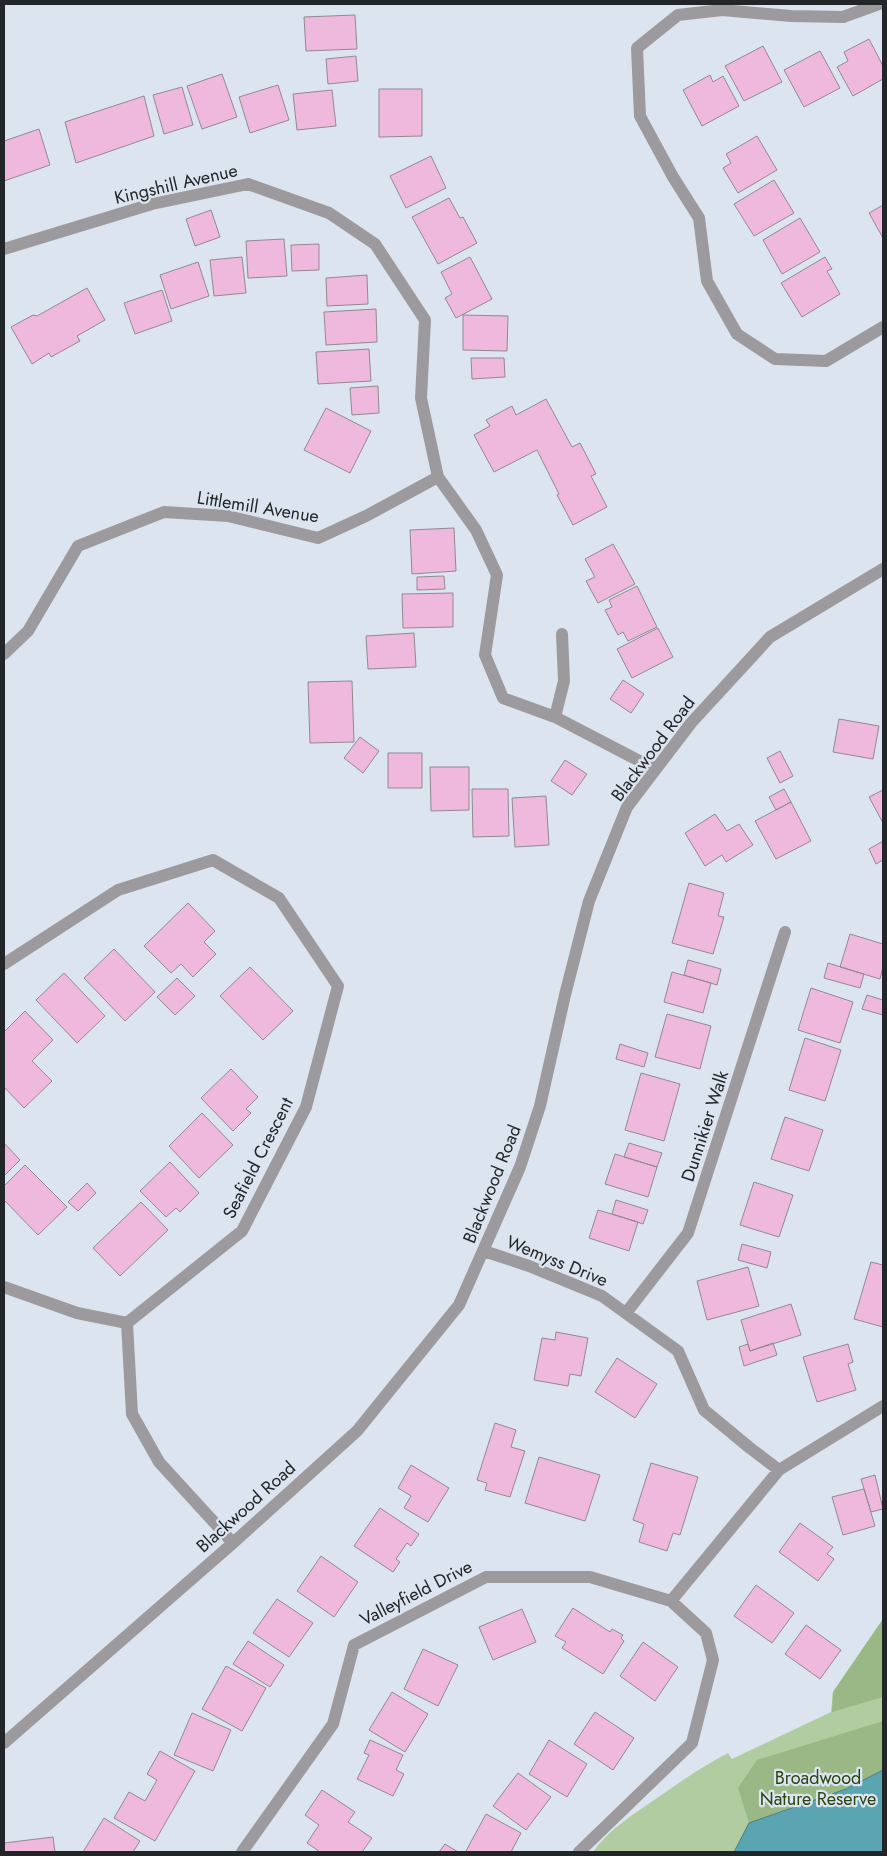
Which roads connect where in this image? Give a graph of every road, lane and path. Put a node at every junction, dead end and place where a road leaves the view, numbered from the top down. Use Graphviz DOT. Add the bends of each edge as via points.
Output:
graph roads {
  1 [pos="879,4"];
  2 [pos="4,249"];
  3 [pos="883,327"];
  4 [pos="438,477"];
  5 [pos="883,569"];
  6 [pos="562,634"];
  7 [pos="4,654"];
  8 [pos="555,717"];
  9 [pos="655,769"];
  10 [pos="785,932"];
  11 [pos="4,964"];
  12 [pos="484,1251"];
  13 [pos="4,1287"];
  14 [pos="626,1313"];
  15 [pos="128,1323"];
  16 [pos="883,1406"];
  17 [pos="779,1470"];
  18 [pos="233,1543"];
  19 [pos="671,1601"];
  20 [pos="4,1743"];
  21 [pos="242,1852"];
  22 [pos="579,1852"];
  1 -- 3 [label="street" via="843,17 722,10 678,15 637,48 640,116 699,218 707,281 736,334 775,359 826,361"];
  2 -- 4 [label="street, Kingshill Avenue" via="152,204 248,184 329,213 375,244 426,320 421,398"];
  4 -- 7 [label="street, Littlemill Avenue" via="318,538 228,516 164,512 78,546 28,631"];
  4 -- 8 [label="street, Kingshill Avenue" via="476,530 497,575 485,655 503,698"];
  5 -- 9 [label="street, Blackwood Road" via="770,637 691,723"];
  6 -- 8 [label="street" via="564,681"];
  8 -- 9 [label="street, Kingshill Avenue"];
  9 -- 12 [label="street, Blackwood Road" via="627,807 589,901 540,1106 520,1167"];
  10 -- 14 [label="street, Dunnikier Walk" via="688,1233"];
  11 -- 15 [label="street, Seafield Crescent" via="118,890 213,860 279,898 338,986 306,1107 242,1231"];
  12 -- 14 [label="street, Wemyss Drive" via="602,1296"];
  12 -- 18 [label="street, Blackwood Road" via="459,1305 357,1431"];
  13 -- 15 [label="street" via="77,1313"];
  14 -- 17 [label="street, Wemyss Drive" via="678,1351 704,1410"];
  15 -- 18 [label="street" via="132,1414 159,1462"];
  16 -- 17 [label="street"];
  17 -- 19 [label="street"];
  18 -- 20 [label="street, Blackwood Road"];
  19 -- 21 [label="street, Valleyfield Drive" via="590,1576 486,1576 354,1645 333,1724"];
  19 -- 22 [label="street, Valleyfield Drive" via="706,1633 713,1660 692,1743"];
}
